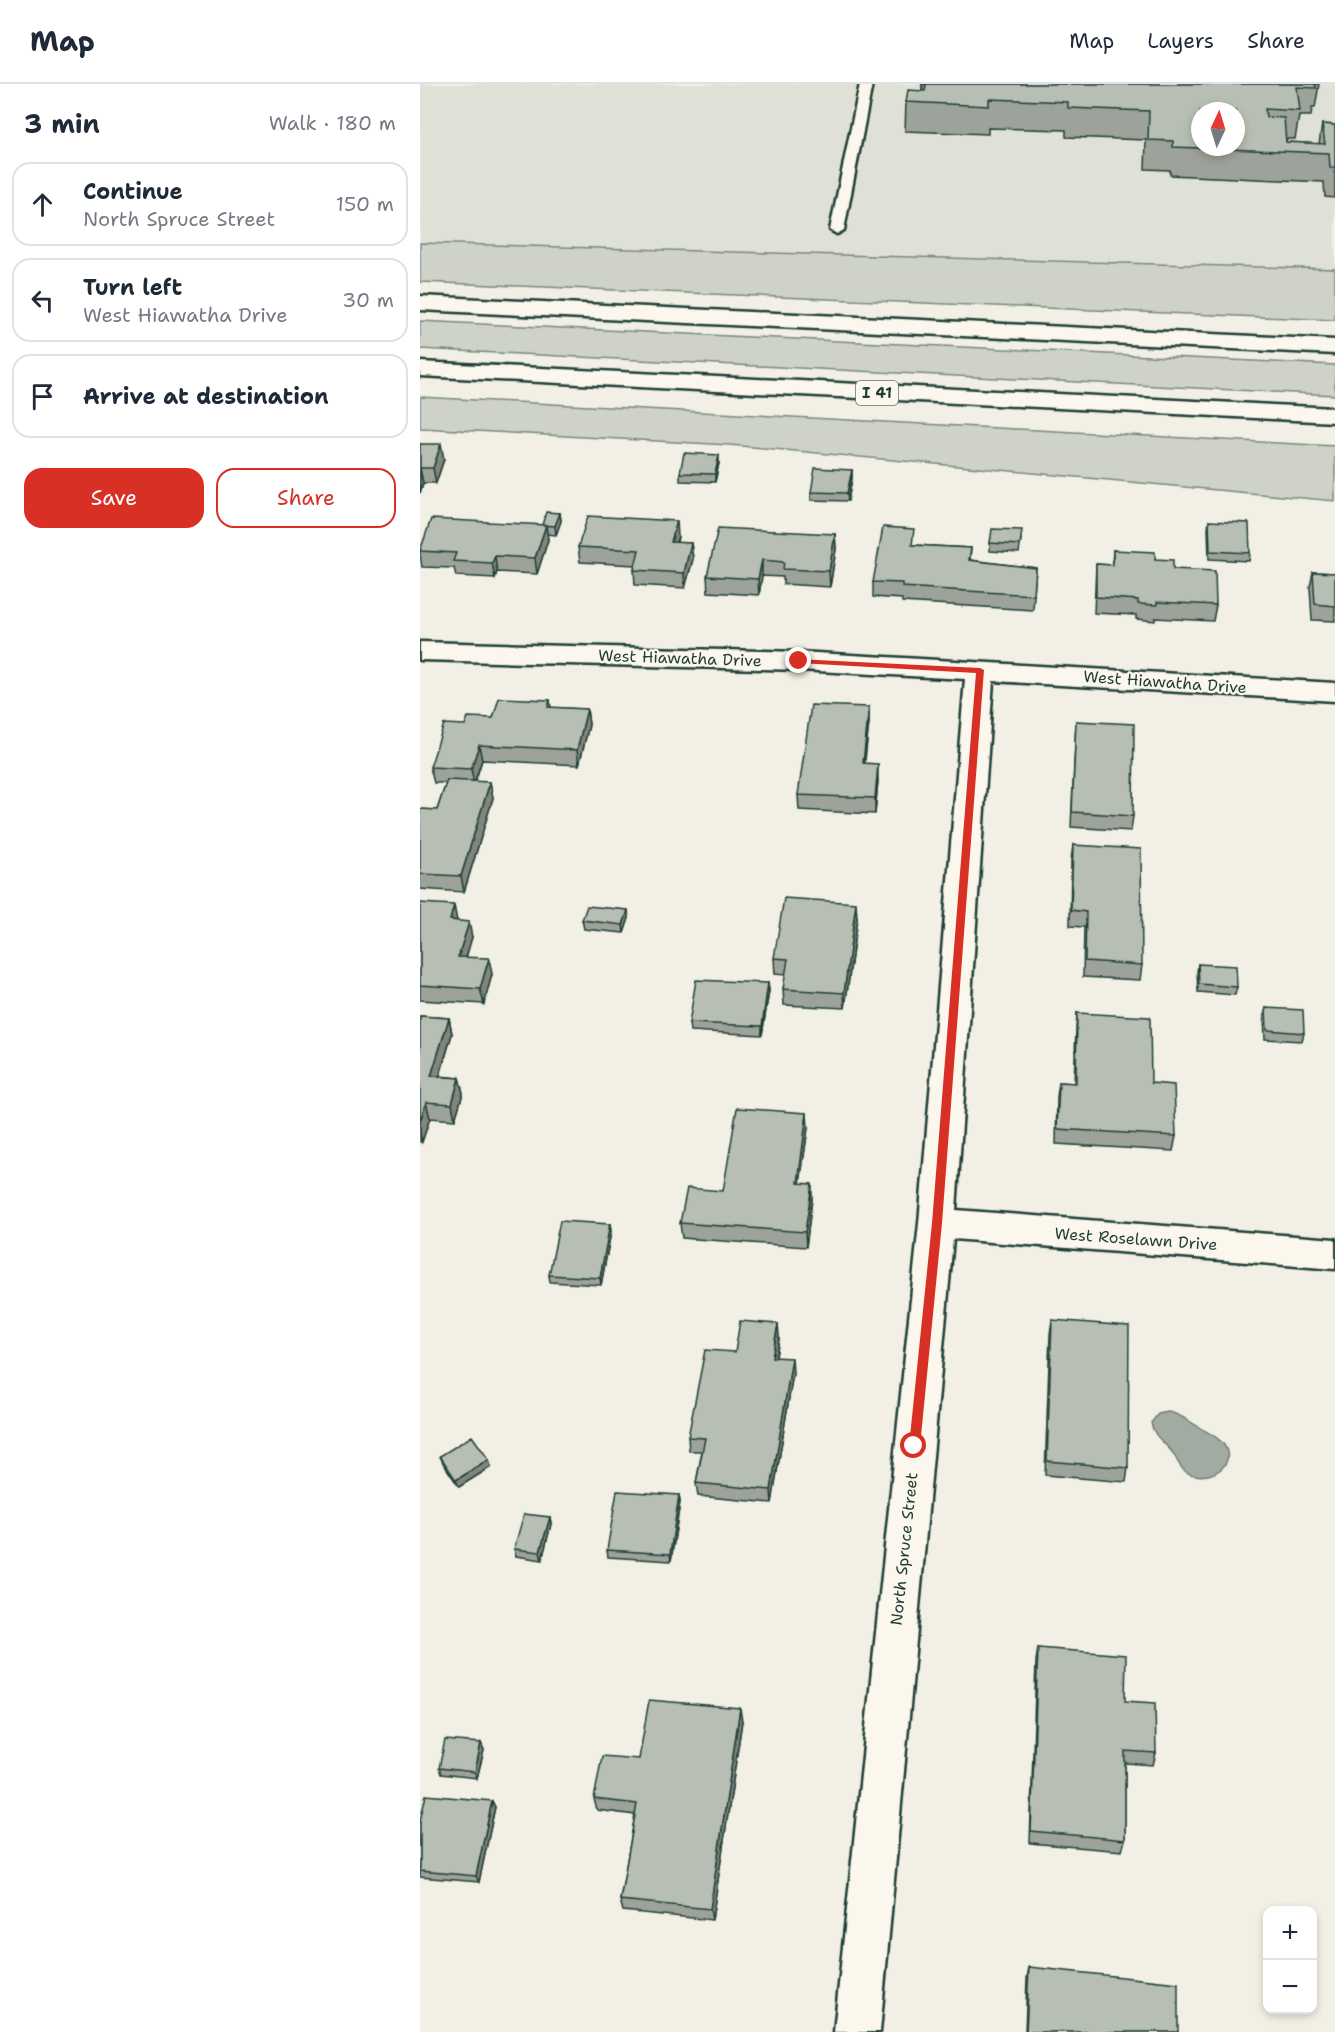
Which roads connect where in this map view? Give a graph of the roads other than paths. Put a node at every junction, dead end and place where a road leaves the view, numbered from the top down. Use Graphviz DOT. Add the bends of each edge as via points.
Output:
graph roads {
  1 [pos="866,84"];
  2 [pos="837,230"];
  3 [pos="420,303"];
  4 [pos="1335,347"];
  5 [pos="420,369"];
  6 [pos="1335,415"];
  7 [pos="420,651"];
  8 [pos="980,670"];
  9 [pos="1335,692"];
  10 [pos="937,1223"];
  11 [pos="1335,1254"];
  12 [pos="857,2032"];
  1 -- 2 [label="lane"];
  3 -- 4 [label="main road"];
  5 -- 6 [label="main road, I 41"];
  7 -- 8 [label="main road, West Hiawatha Drive"];
  8 -- 9 [label="main road, West Hiawatha Drive"];
  8 -- 10 [label="main road, North Spruce Street"];
  10 -- 11 [label="main road, West Roselawn Drive"];
  10 -- 12 [label="main road, North Spruce Street"];
}
